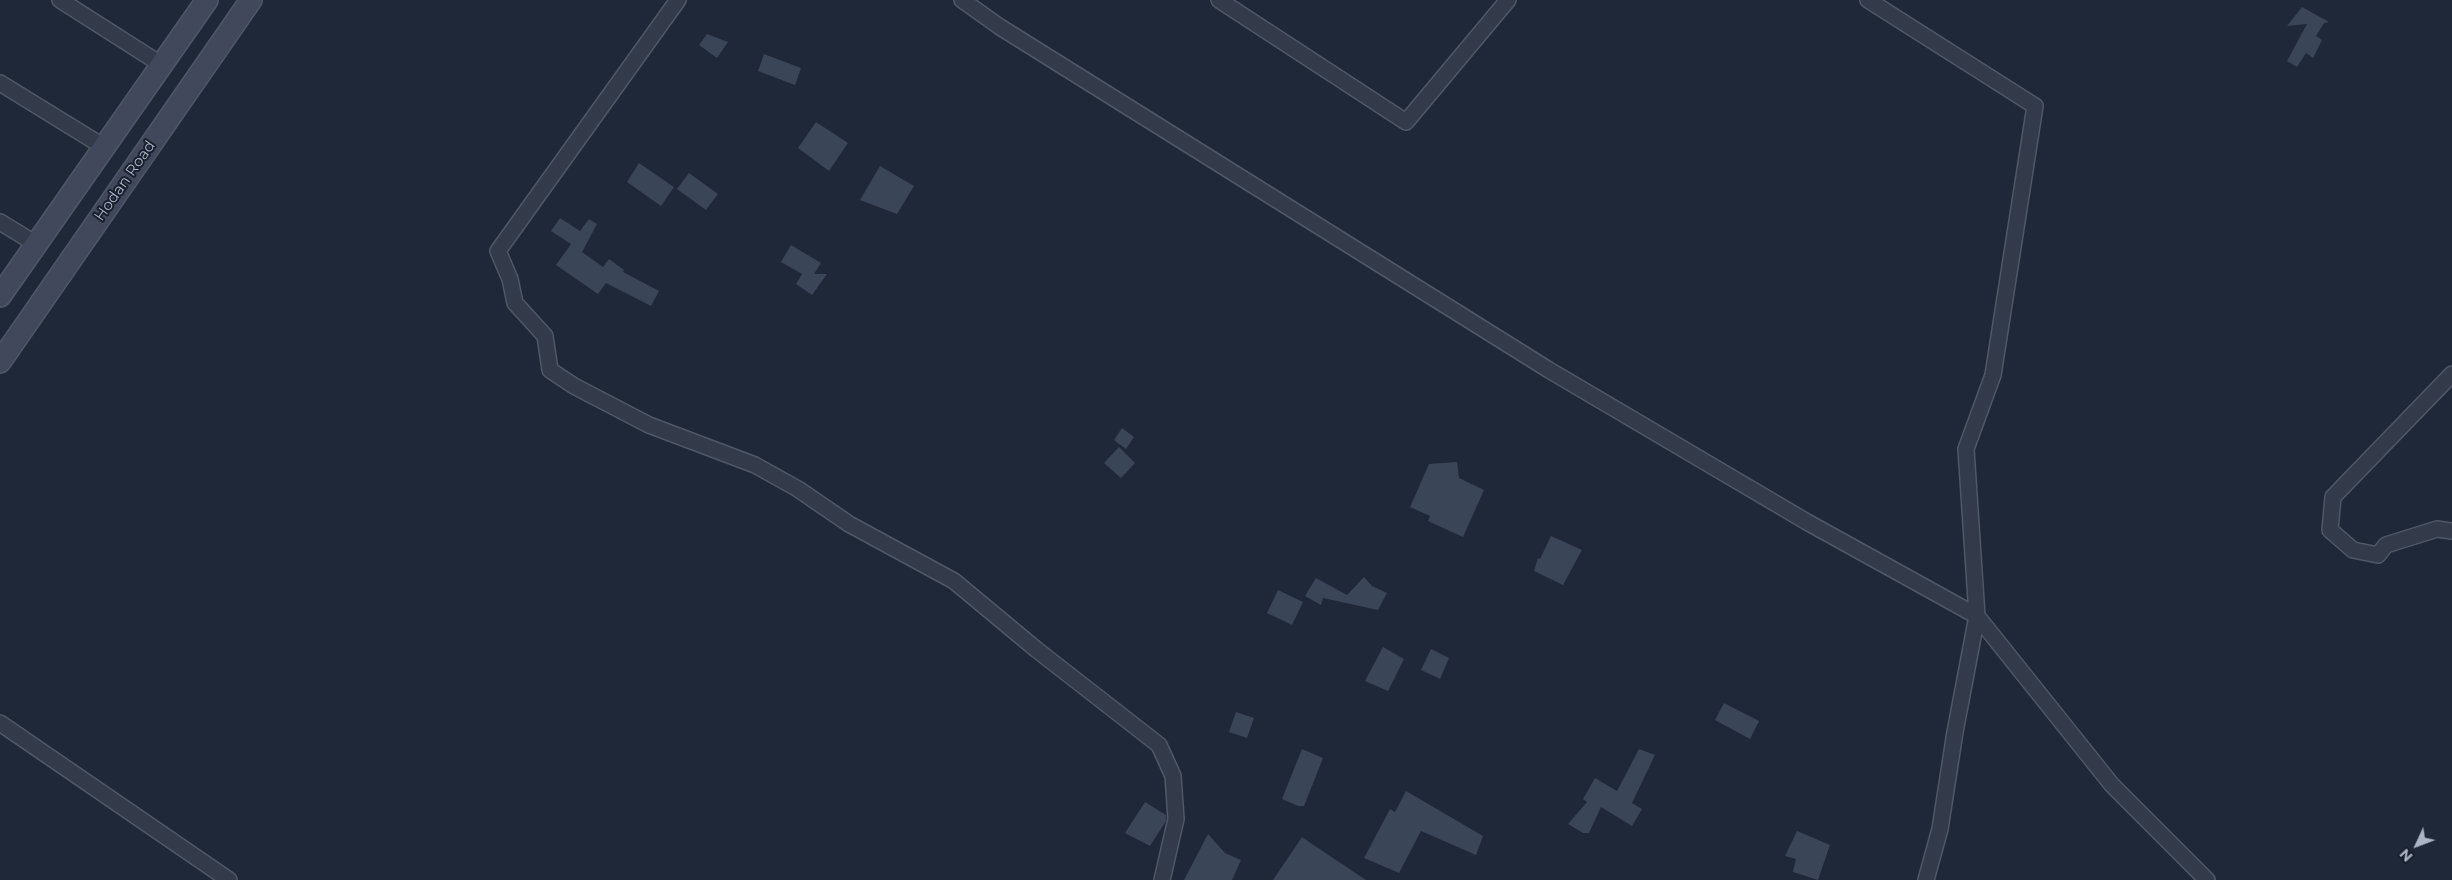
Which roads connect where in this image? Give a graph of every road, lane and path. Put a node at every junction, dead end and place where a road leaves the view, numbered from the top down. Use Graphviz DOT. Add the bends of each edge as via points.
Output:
graph roads {
  1 [pos="60,0"];
  2 [pos="207,0"];
  3 [pos="251,0"];
  4 [pos="678,0"];
  5 [pos="962,0"];
  6 [pos="1219,0"];
  7 [pos="1508,0"];
  8 [pos="1868,0"];
  9 [pos="162,65"];
  10 [pos="0,83"];
  11 [pos="104,147"];
  12 [pos="0,222"];
  13 [pos="36,244"];
  14 [pos="0,296"];
  15 [pos="0,362"];
  16 [pos="2452,374"];
  17 [pos="2452,531"];
  18 [pos="1977,616"];
  19 [pos="0,723"];
  20 [pos="229,880"];
  21 [pos="1162,880"];
  22 [pos="1926,880"];
  23 [pos="2207,880"];
  1 -- 9 [label="street"];
  2 -- 9 [label="main road"];
  3 -- 15 [label="main road, Hodan Road"];
  4 -- 21 [label="street" via="498,251 510,278 515,303 545,336 550,370 649,425 755,464 849,524 954,581 1036,650 1159,745 1173,776 1176,819"];
  5 -- 18 [label="street" via="1548,370 1806,522"];
  6 -- 7 [label="street" via="1406,122"];
  8 -- 18 [label="street" via="2035,106 1993,376 1966,449"];
  9 -- 11 [label="main road"];
  10 -- 11 [label="street"];
  11 -- 13 [label="main road"];
  12 -- 13 [label="street"];
  13 -- 14 [label="main road"];
  16 -- 17 [label="street" via="2333,497 2330,530 2353,550 2378,555 2386,545 2437,529"];
  18 -- 22 [label="street" via="1940,829"];
  18 -- 23 [label="street" via="2112,785"];
  19 -- 20 [label="street"];
}
